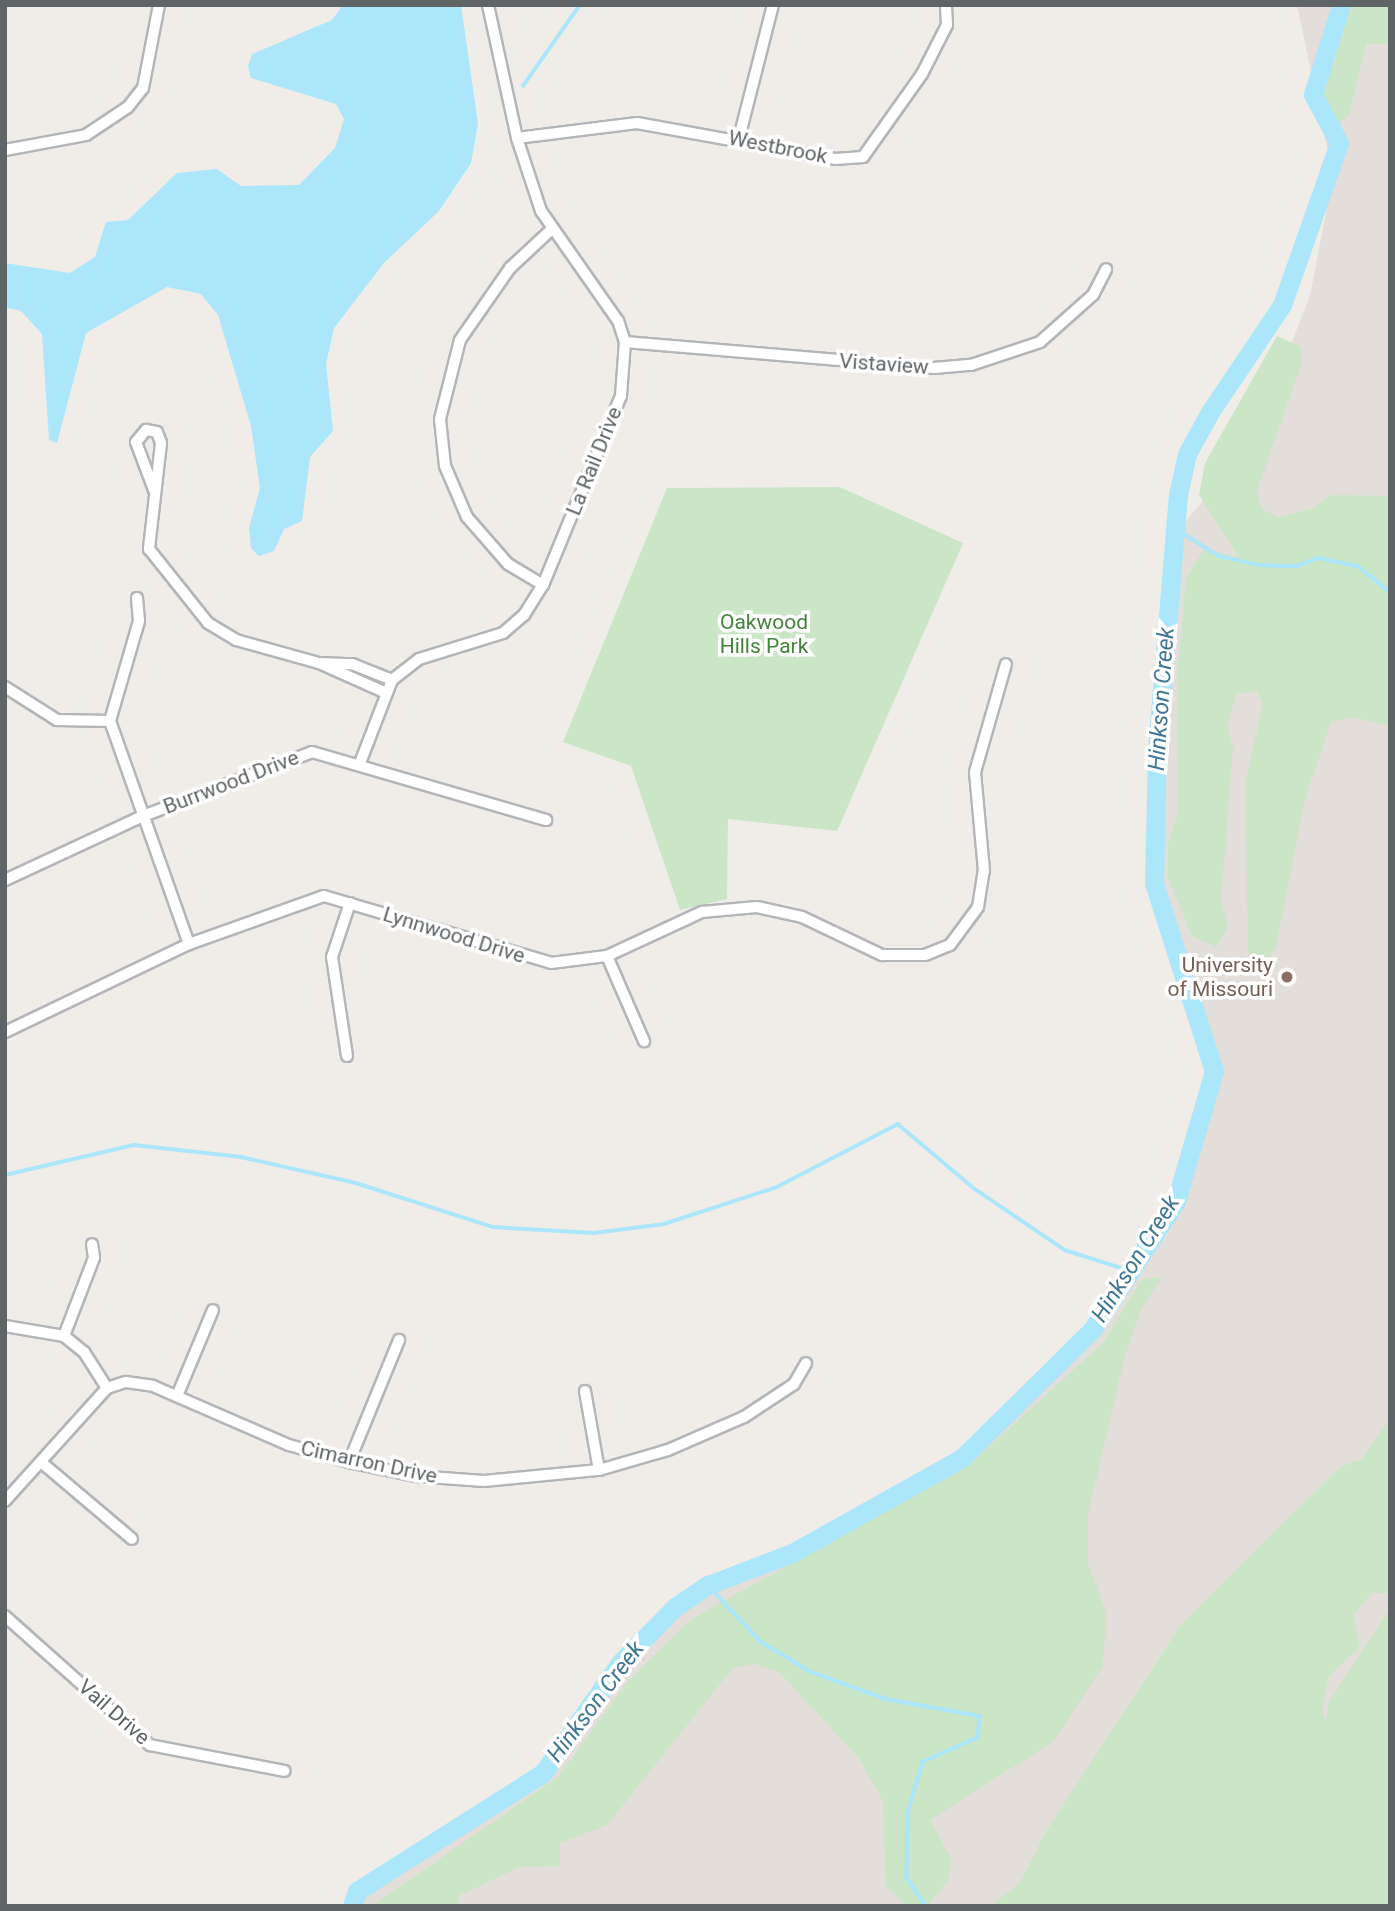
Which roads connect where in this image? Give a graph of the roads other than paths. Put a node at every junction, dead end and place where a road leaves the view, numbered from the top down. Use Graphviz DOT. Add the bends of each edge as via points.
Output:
graph roads {
  1 [pos="159,5"];
  2 [pos="488,5"];
  3 [pos="773,5"];
  4 [pos="946,6"];
  5 [pos="517,138"];
  6 [pos="739,138"];
  7 [pos="5,150"];
  8 [pos="552,229"];
  9 [pos="1106,269"];
  10 [pos="625,342"];
  11 [pos="154,491"];
  12 [pos="543,585"];
  13 [pos="137,598"];
  14 [pos="319,663"];
  15 [pos="1006,664"];
  16 [pos="392,680"];
  17 [pos="5,687"];
  18 [pos="384,692"];
  19 [pos="110,721"];
  20 [pos="360,764"];
  21 [pos="143,816"];
  22 [pos="546,820"];
  23 [pos="5,880"];
  24 [pos="350,903"];
  25 [pos="188,944"];
  26 [pos="607,956"];
  27 [pos="5,1032"];
  28 [pos="643,1041"];
  29 [pos="347,1056"];
  30 [pos="92,1244"];
  31 [pos="213,1310"];
  32 [pos="5,1326"];
  33 [pos="64,1336"];
  34 [pos="399,1340"];
  35 [pos="806,1363"];
  36 [pos="107,1388"];
  37 [pos="585,1391"];
  38 [pos="177,1396"];
  39 [pos="41,1462"];
  40 [pos="348,1462"];
  41 [pos="599,1470"];
  42 [pos="5,1501"];
  43 [pos="132,1539"];
  44 [pos="5,1616"];
  45 [pos="285,1771"];
  1 -- 7 [label="street" via="143,88 128,107 86,135"];
  2 -- 5 [label="street, La Rail Drive"];
  3 -- 6 [label="street"];
  4 -- 6 [label="street, Westbrook" via="947,26 922,74 863,157 835,159"];
  5 -- 6 [label="street, Westbrook" via="638,123"];
  5 -- 8 [label="street, La Rail Drive"];
  8 -- 10 [label="street, La Rail Drive" via="609,300"];
  8 -- 12 [label="street" via="510,268 460,340 440,419 445,466 467,517 508,565"];
  9 -- 10 [label="street, Vistaview" via="1093,295 1040,342 971,365 934,368"];
  10 -- 12 [label="street, La Rail Drive" via="617,407"];
  11 -- 11 [label="street" via="136,442 146,430 157,432 162,443"];
  11 -- 14 [label="street" via="149,549 200,614 236,640"];
  12 -- 16 [label="street, La Rail Drive" via="503,633 419,659"];
  13 -- 19 [label="street" via="139,621"];
  14 -- 16 [label="street" via="352,664"];
  14 -- 18 [label="street"];
  15 -- 26 [label="street, Lynnwood Drive" via="975,772 982,890 978,907 950,945 904,960 882,956 802,917 757,907 702,912"];
  16 -- 18 [label="street, La Rail Drive"];
  17 -- 19 [label="street" via="57,720"];
  18 -- 20 [label="street, La Rail Drive"];
  19 -- 21 [label="street"];
  20 -- 21 [label="street, Burrwood Drive" via="312,752"];
  20 -- 22 [label="street, Burrwood Drive"];
  21 -- 23 [label="street, Burrwood Drive"];
  21 -- 25 [label="street"];
  24 -- 25 [label="street, Lynnwood Drive" via="324,896 301,900"];
  24 -- 26 [label="street, Lynnwood Drive" via="531,959"];
  24 -- 29 [label="street" via="332,957"];
  25 -- 27 [label="street, Lynnwood Drive"];
  26 -- 28 [label="street"];
  30 -- 33 [label="street" via="94,1258"];
  31 -- 38 [label="street"];
  32 -- 33 [label="street"];
  33 -- 36 [label="street" via="84,1352"];
  34 -- 40 [label="street"];
  35 -- 41 [label="street, Cimarron Drive" via="794,1384 744,1418"];
  36 -- 38 [label="street, Cimarron Drive" via="127,1382"];
  36 -- 39 [label="street"];
  37 -- 41 [label="street"];
  38 -- 40 [label="street, Cimarron Drive" via="289,1445"];
  39 -- 42 [label="street"];
  39 -- 43 [label="street"];
  40 -- 41 [label="street, Cimarron Drive" via="415,1476 484,1481"];
  44 -- 45 [label="street, Vail Drive" via="150,1745"];
}
